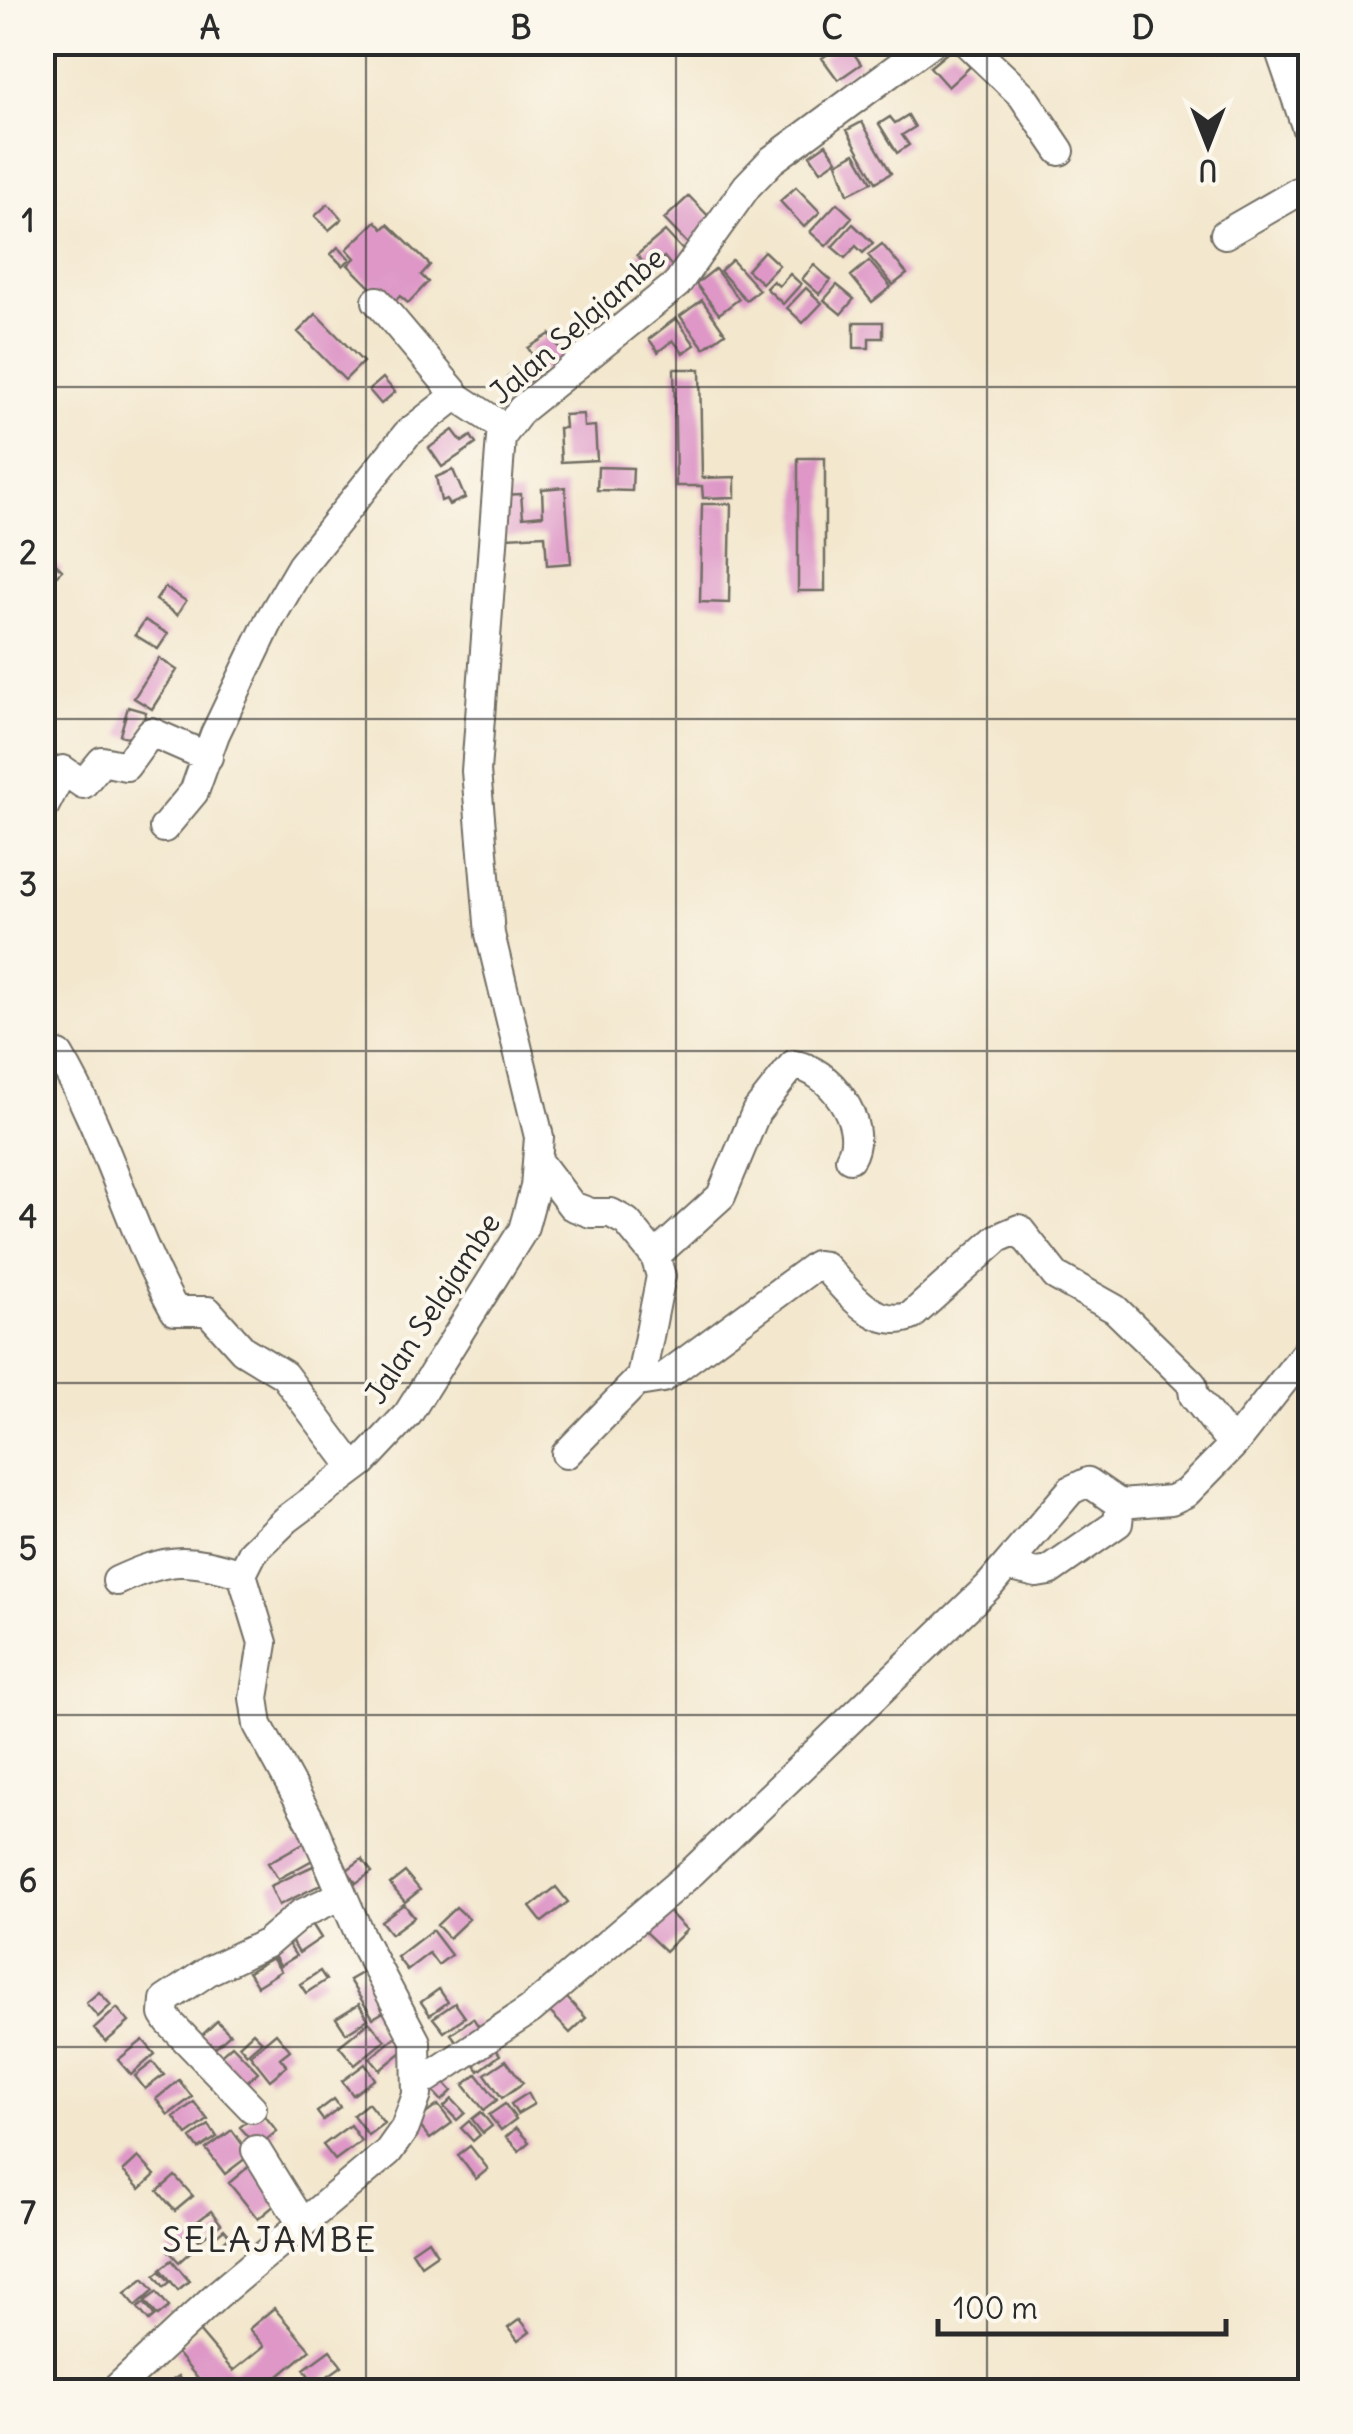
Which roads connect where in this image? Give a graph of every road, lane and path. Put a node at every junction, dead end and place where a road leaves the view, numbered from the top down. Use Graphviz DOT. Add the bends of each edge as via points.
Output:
graph roads {
  1 [pos="932,42"];
  2 [pos="966,42"];
  3 [pos="1277,42"];
  4 [pos="1308,122"];
  5 [pos="1060,151"];
  6 [pos="1310,185"];
  7 [pos="1225,234"];
  8 [pos="377,301"];
  9 [pos="459,398"];
  10 [pos="506,429"];
  11 [pos="208,757"];
  12 [pos="42,811"];
  13 [pos="164,828"];
  14 [pos="59,1055"];
  15 [pos="850,1158"];
  16 [pos="538,1160"];
  17 [pos="655,1256"];
  18 [pos="1310,1346"];
  19 [pos="638,1382"];
  20 [pos="1232,1445"];
  21 [pos="566,1454"];
  22 [pos="354,1468"];
  23 [pos="1120,1504"];
  24 [pos="1007,1566"];
  25 [pos="242,1574"];
  26 [pos="117,1582"];
  27 [pos="342,1895"];
  28 [pos="420,2083"];
  29 [pos="252,2108"];
  30 [pos="256,2150"];
  31 [pos="302,2224"];
  32 [pos="114,2392"];
  1 -- 10 [label="street, Jalan Selajambe" via="772,160 677,284"];
  2 -- 5 [label="street" via="1022,96"];
  3 -- 4 [label="street"];
  6 -- 7 [label="street"];
  8 -- 9 [label="street"];
  9 -- 10 [label="street"];
  9 -- 11 [label="street" via="407,434 301,566"];
  10 -- 16 [label="street, Jalan Selajambe" via="494,487 477,784 488,916 535,1112"];
  11 -- 12 [label="street" via="150,732 126,766 102,761 83,784 63,770"];
  11 -- 13 [label="street" via="194,792"];
  14 -- 22 [label="street" via="84,1096 175,1310 208,1311 243,1350 284,1375"];
  15 -- 17 [label="street" via="856,1142 851,1109 812,1072 793,1064 756,1112 722,1196"];
  16 -- 17 [label="street" via="572,1206 618,1215"];
  16 -- 22 [label="street, Jalan Selajambe" via="527,1219 514,1244 408,1414"];
  17 -- 19 [label="street" via="660,1294"];
  18 -- 20 [label="street"];
  19 -- 20 [label="street" via="663,1378 816,1265 876,1316 900,1320 998,1238 1019,1229 1056,1276 1115,1309 1192,1384"];
  19 -- 21 [label="street"];
  20 -- 23 [label="street" via="1186,1493"];
  22 -- 25 [label="street, Jalan Selajambe" via="287,1520"];
  23 -- 24 [label="street" via="1118,1523 1048,1571"];
  23 -- 24 [label="street" via="1082,1483"];
  24 -- 28 [label="street" via="658,1904 530,2010"];
  25 -- 26 [label="street" via="182,1559"];
  25 -- 27 [label="street" via="263,1644 255,1717"];
  27 -- 28 [label="street" via="414,2035"];
  27 -- 29 [label="street" via="165,2000 169,2022"];
  28 -- 31 [label="street" via="405,2128 388,2152"];
  30 -- 31 [label="street"];
  31 -- 32 [label="street"];
}
